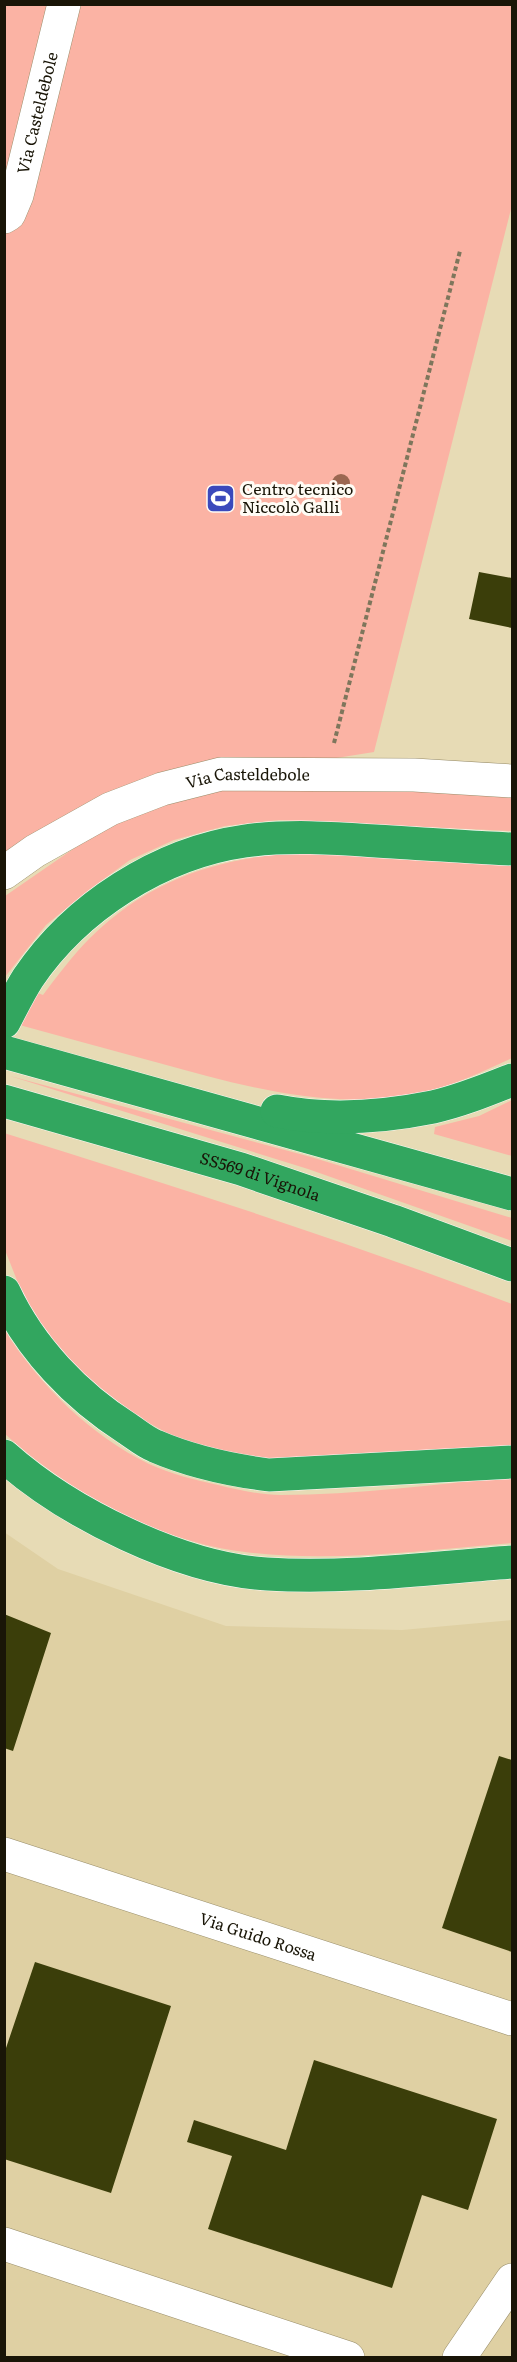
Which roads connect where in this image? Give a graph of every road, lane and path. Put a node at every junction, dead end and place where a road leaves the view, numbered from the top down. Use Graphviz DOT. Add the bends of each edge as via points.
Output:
graph roads {
  1 [pos="64,4"];
  2 [pos="4,217"];
  3 [pos="460,251"];
  4 [pos="326,773"];
  5 [pos="513,781"];
  6 [pos="513,849"];
  7 [pos="4,873"];
  8 [pos="4,1022"];
  9 [pos="4,1052"];
  10 [pos="70,1070"];
  11 [pos="513,1080"];
  12 [pos="4,1101"];
  13 [pos="513,1194"];
  14 [pos="513,1265"];
  15 [pos="4,1292"];
  16 [pos="4,1456"];
  17 [pos="513,1462"];
  18 [pos="513,1562"];
  19 [pos="4,1854"];
  20 [pos="513,2019"];
  21 [pos="4,2244"];
  22 [pos="513,2280"];
  23 [pos="348,2358"];
  24 [pos="459,2358"];
  1 -- 2 [label="street, Via Casteldebole" via="16,195"];
  3 -- 4 [label="path"];
  4 -- 5 [label="street, Via Casteldebole"];
  4 -- 7 [label="street, Via Casteldebole" via="221,774 162,789 110,809"];
  6 -- 8 [label="highway" via="290,838 212,848 163,866 105,900 72,926 28,978"];
  9 -- 10 [label="highway"];
  10 -- 11 [label="highway" via="295,1115 340,1117 435,1107"];
  10 -- 13 [label="highway"];
  12 -- 14 [label="highway, SS569 di Vignola" via="242,1169"];
  15 -- 17 [label="highway" via="46,1356 92,1404 153,1445 193,1461 269,1475"];
  16 -- 18 [label="highway" via="64,1501 103,1521 162,1548 232,1569 265,1574 353,1574"];
  19 -- 20 [label="street, Via Guido Rossa"];
  21 -- 23 [label="street"];
  22 -- 24 [label="street"];
}
